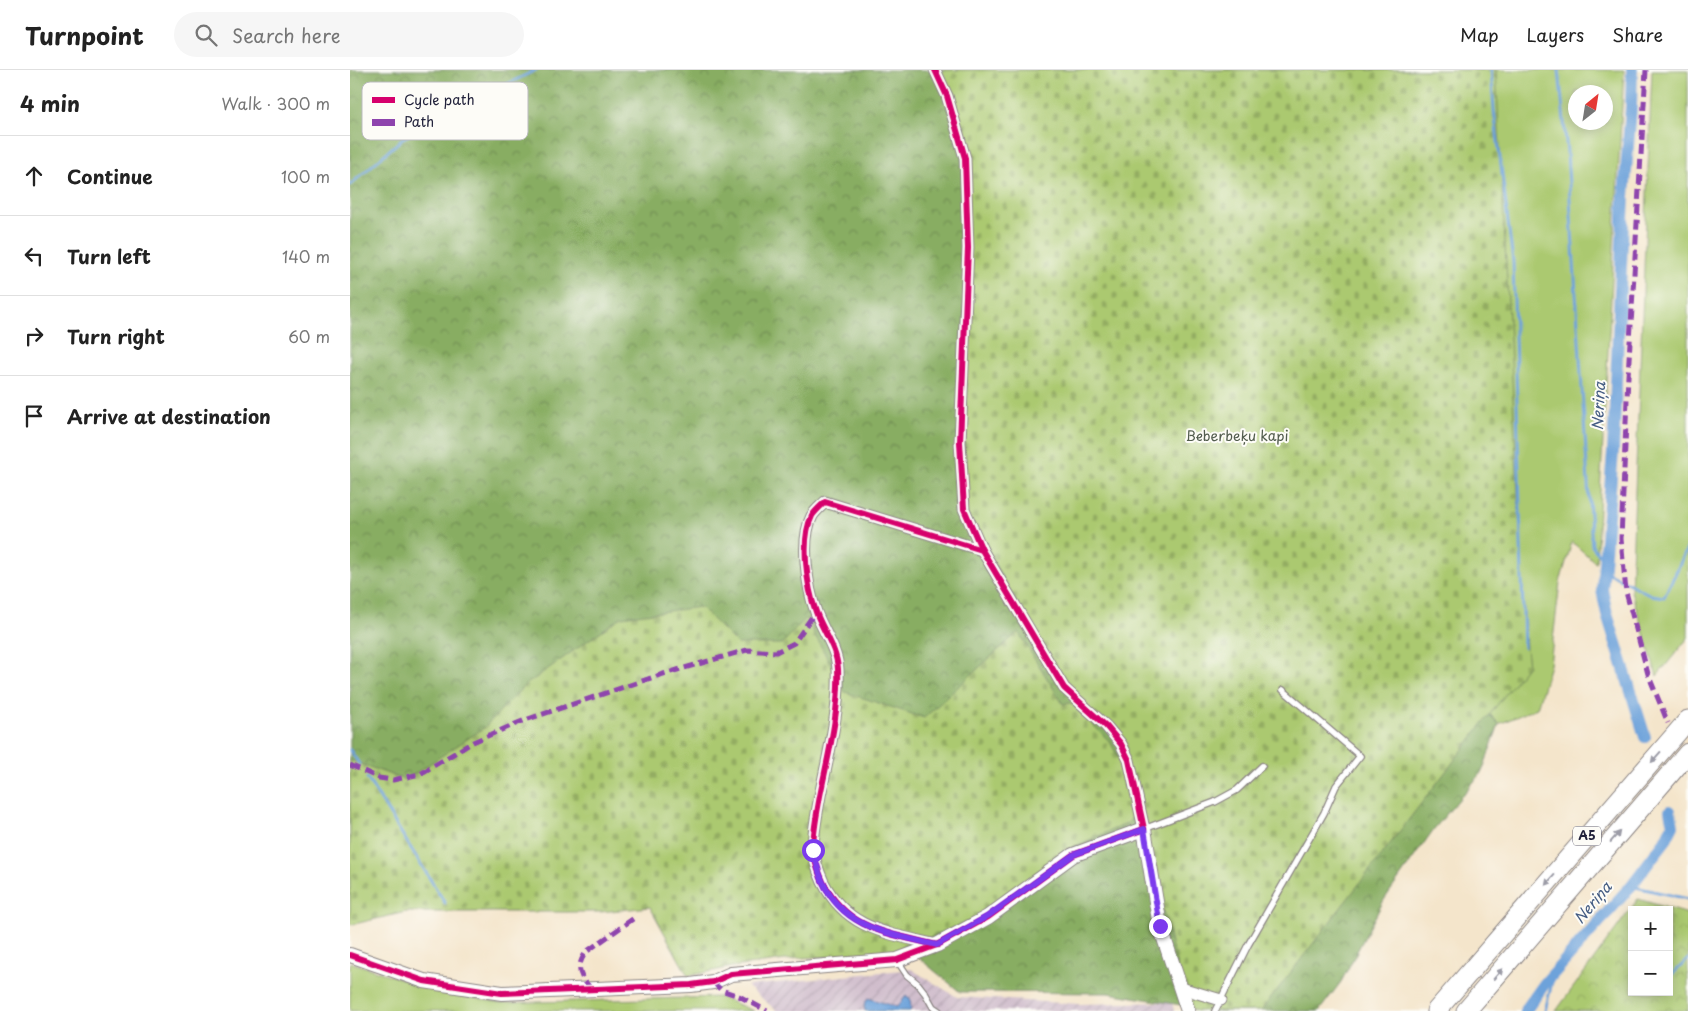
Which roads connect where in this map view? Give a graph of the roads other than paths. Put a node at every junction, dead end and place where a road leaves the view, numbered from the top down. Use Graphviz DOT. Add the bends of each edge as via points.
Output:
graph roads {
  1 [pos="935,70"];
  2 [pos="982,550"];
  3 [pos="1283,690"];
  4 [pos="1688,720"];
  5 [pos="1688,753"];
  6 [pos="1262,766"];
  7 [pos="1144,829"];
  8 [pos="937,945"];
  9 [pos="350,955"];
  10 [pos="898,960"];
  11 [pos="1181,988"];
  12 [pos="1221,1000"];
  13 [pos="939,1011"];
  14 [pos="1188,1011"];
  15 [pos="1215,1011"];
  16 [pos="1436,1011"];
  17 [pos="1466,1011"];
  1 -- 2 [label="street" via="947,96 964,158 968,248 960,442 964,509"];
  2 -- 7 [label="street" via="1064,688 1121,744 1129,760"];
  2 -- 8 [label="street" via="825,502 812,515 807,536 806,571 816,611 836,656 838,669 835,716 816,816 813,850 822,880 844,912 859,923"];
  3 -- 12 [label="lane" via="1360,756 1336,786"];
  4 -- 16 [label="highway, A5, one-way"];
  17 -- 5 [label="highway, A5, one-way"];
  6 -- 7 [label="lane" via="1238,790"];
  7 -- 8 [label="street" via="1073,855 988,916"];
  7 -- 11 [label="street" via="1160,926"];
  8 -- 10 [label="street"];
  9 -- 10 [label="street" via="424,982 502,993 691,985 713,982 731,974"];
  10 -- 13 [label="lane"];
  11 -- 12 [label="street"];
  11 -- 14 [label="street"];
  12 -- 15 [label="lane"];
}
